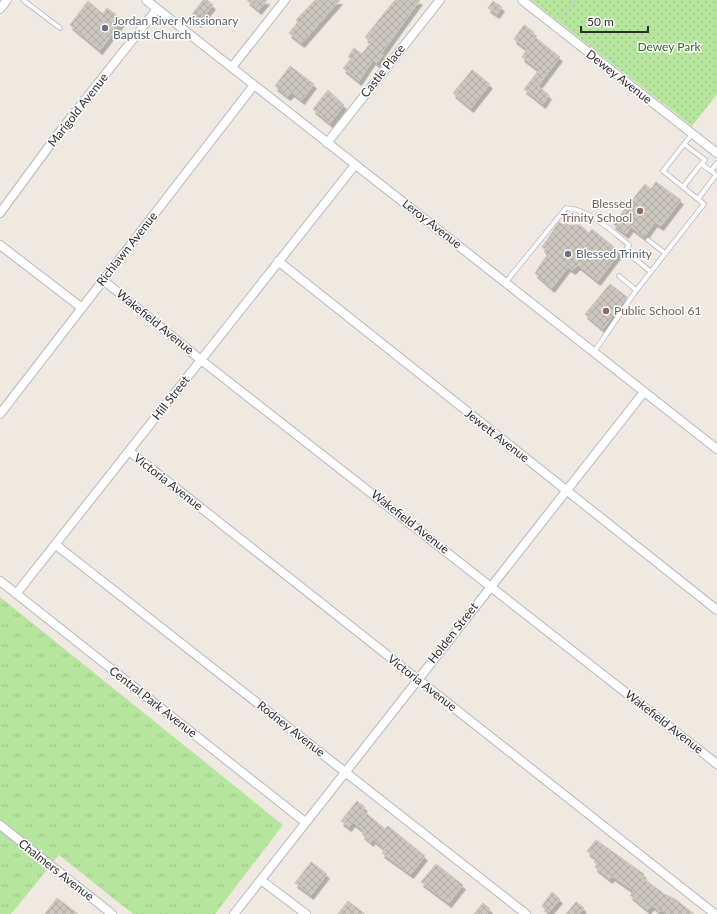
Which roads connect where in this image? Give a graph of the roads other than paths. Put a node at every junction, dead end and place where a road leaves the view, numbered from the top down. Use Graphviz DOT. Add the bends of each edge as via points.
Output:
graph roads {
  1 [pos="7,0"];
  2 [pos="23,0"];
  3 [pos="146,0"];
  4 [pos="285,0"];
  5 [pos="440,0"];
  6 [pos="522,0"];
  7 [pos="0,9"];
  8 [pos="157,9"];
  9 [pos="60,28"];
  10 [pos="232,67"];
  11 [pos="254,85"];
  12 [pos="692,134"];
  13 [pos="327,143"];
  14 [pos="684,144"];
  15 [pos="717,153"];
  16 [pos="717,163"];
  17 [pos="701,164"];
  18 [pos="355,165"];
  19 [pos="711,171"];
  20 [pos="683,187"];
  21 [pos="698,199"];
  22 [pos="0,213"];
  23 [pos="648,240"];
  24 [pos="0,245"];
  25 [pos="665,253"];
  26 [pos="278,262"];
  27 [pos="650,271"];
  28 [pos="618,276"];
  29 [pos="103,280"];
  30 [pos="506,282"];
  31 [pos="636,290"];
  32 [pos="82,308"];
  33 [pos="594,352"];
  34 [pos="201,360"];
  35 [pos="644,392"];
  36 [pos="0,414"];
  37 [pos="717,449"];
  38 [pos="129,451"];
  39 [pos="565,489"];
  40 [pos="56,545"];
  41 [pos="0,582"];
  42 [pos="490,585"];
  43 [pos="16,594"];
  44 [pos="717,610"];
  45 [pos="417,679"];
  46 [pos="717,764"];
  47 [pos="345,772"];
  48 [pos="305,822"];
  49 [pos="0,825"];
  50 [pos="261,880"];
  51 [pos="112,914"];
  52 [pos="234,914"];
  53 [pos="306,914"];
  54 [pos="526,914"];
  55 [pos="715,914"];
  1 -- 7 [label="street"];
  2 -- 9 [label="lane"];
  3 -- 8 [label="street, Leroy Avenue"];
  4 -- 10 [label="street"];
  5 -- 13 [label="street, Castle Place"];
  6 -- 12 [label="street, Dewey Avenue"];
  8 -- 10 [label="street, Leroy Avenue"];
  8 -- 22 [label="street, Marigold Avenue" via="61,130"];
  10 -- 11 [label="street, Leroy Avenue"];
  11 -- 13 [label="street, Leroy Avenue"];
  11 -- 29 [label="street, Richlawn Avenue"];
  12 -- 14 [label="lane"];
  12 -- 15 [label="street, Dewey Avenue"];
  13 -- 18 [label="street, Leroy Avenue"];
  14 -- 17 [label="lane" via="705,160"];
  14 -- 20 [label="lane" via="663,171"];
  16 -- 19 [label="lane"];
  17 -- 19 [label="lane"];
  17 -- 20 [label="lane"];
  18 -- 26 [label="street, Hill Street"];
  18 -- 30 [label="street, Leroy Avenue"];
  19 -- 21 [label="lane" via="716,175"];
  20 -- 21 [label="lane"];
  21 -- 25 [label="lane" via="704,204"];
  23 -- 25 [label="lane"];
  24 -- 32 [label="street"];
  25 -- 27 [label="lane"];
  26 -- 34 [label="street, Hill Street"];
  26 -- 39 [label="street, Jewett Avenue"];
  27 -- 30 [label="lane" via="625,251 629,245 608,228 576,208 566,208"];
  27 -- 31 [label="lane"];
  28 -- 31 [label="lane"];
  29 -- 32 [label="street, Richlawn Avenue"];
  29 -- 34 [label="street, Wakefield Avenue"];
  30 -- 33 [label="street, Leroy Avenue"];
  31 -- 33 [label="lane"];
  32 -- 36 [label="street, Richlawn Avenue"];
  33 -- 35 [label="street, Leroy Avenue"];
  34 -- 38 [label="street, Hill Street"];
  34 -- 42 [label="street, Wakefield Avenue"];
  35 -- 37 [label="street, Leroy Avenue"];
  35 -- 39 [label="street, Holden Street"];
  38 -- 40 [label="street, Hill Street"];
  38 -- 45 [label="street, Victoria Avenue"];
  39 -- 42 [label="street, Holden Street"];
  39 -- 44 [label="street, Jewett Avenue"];
  40 -- 43 [label="street, Hill Street"];
  40 -- 47 [label="street, Rodney Avenue"];
  41 -- 43 [label="street, Central Park Avenue"];
  42 -- 45 [label="street, Holden Street"];
  42 -- 46 [label="street, Wakefield Avenue"];
  43 -- 48 [label="street, Central Park Avenue"];
  45 -- 47 [label="street, Holden Street"];
  45 -- 55 [label="street, Victoria Avenue"];
  47 -- 48 [label="street, Holden Street"];
  47 -- 54 [label="street, Rodney Avenue"];
  48 -- 50 [label="street, Holden Street"];
  49 -- 51 [label="street, Chalmers Avenue"];
  50 -- 52 [label="street, Holden Street"];
  50 -- 53 [label="street"];
}
